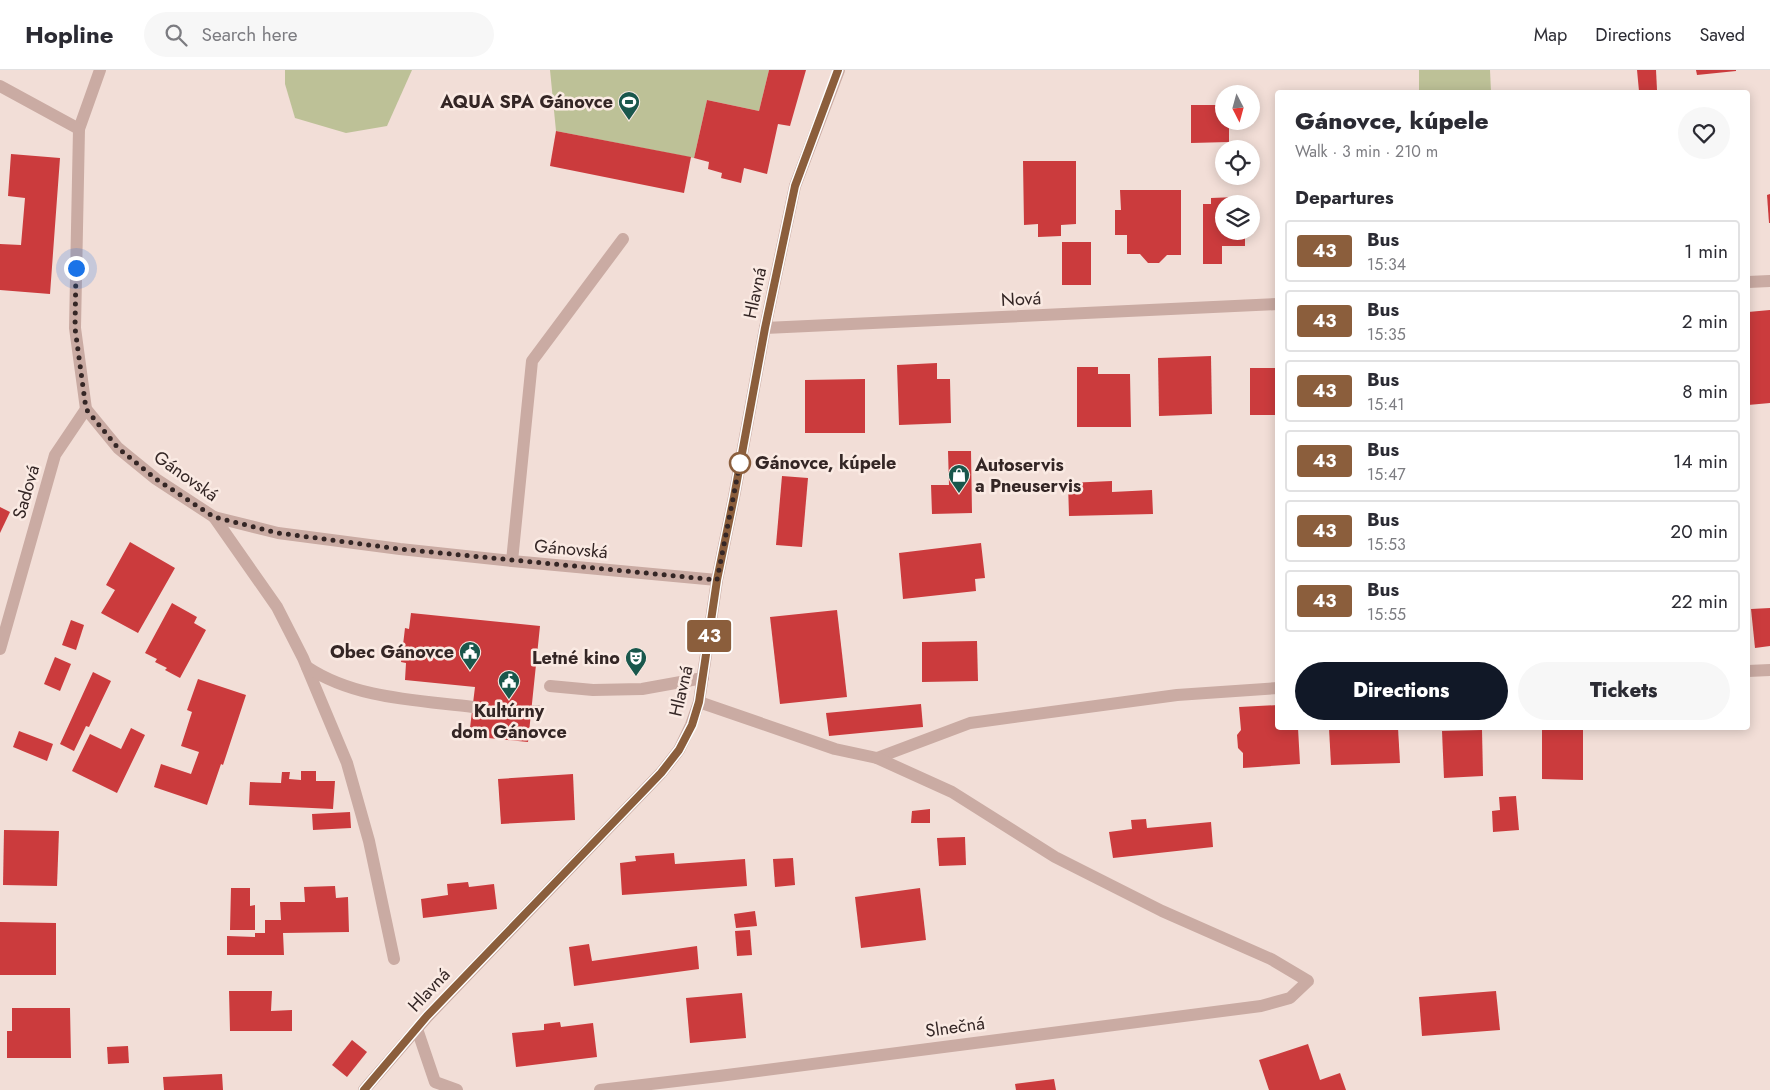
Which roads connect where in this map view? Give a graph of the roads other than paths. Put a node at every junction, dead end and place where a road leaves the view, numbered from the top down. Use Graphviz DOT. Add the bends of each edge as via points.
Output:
graph roads {
  1 [pos="100,70"];
  2 [pos="838,70"];
  3 [pos="0,86"];
  4 [pos="79,128"];
  5 [pos="623,239"];
  6 [pos="1770,281"];
  7 [pos="1750,282"];
  8 [pos="1275,304"];
  9 [pos="765,328"];
  10 [pos="86,409"];
  11 [pos="214,517"];
  12 [pos="512,561"];
  13 [pos="717,580"];
  14 [pos="0,649"];
  15 [pos="306,667"];
  16 [pos="1770,670"];
  17 [pos="1750,671"];
  18 [pos="703,678"];
  19 [pos="550,686"];
  20 [pos="1275,688"];
  21 [pos="699,702"];
  22 [pos="473,707"];
  23 [pos="877,758"];
  24 [pos="394,959"];
  25 [pos="417,1029"];
  26 [pos="364,1090"];
  27 [pos="457,1090"];
  28 [pos="600,1090"];
  1 -- 4 [label="street"];
  2 -- 9 [label="street, Hlavná" via="795,186"];
  3 -- 4 [label="street"];
  4 -- 10 [label="street" via="75,328"];
  5 -- 12 [label="street" via="532,361"];
  6 -- 7 [label="street"];
  8 -- 9 [label="street, Nová"];
  9 -- 13 [label="street, Hlavná"];
  10 -- 11 [label="street, Gánovská" via="118,448 156,479"];
  10 -- 14 [label="street, Sadová" via="55,455"];
  11 -- 12 [label="street, Gánovská" via="278,533"];
  11 -- 15 [label="street" via="277,607"];
  12 -- 13 [label="street, Gánovská"];
  13 -- 18 [label="street, Hlavná"];
  15 -- 22 [label="street" via="323,678 352,689"];
  15 -- 24 [label="street" via="348,763"];
  16 -- 17 [label="street"];
  18 -- 19 [label="street" via="642,689 593,690"];
  18 -- 21 [label="street, Hlavná"];
  20 -- 23 [label="street" via="1177,695 970,723"];
  21 -- 23 [label="street" via="835,749"];
  21 -- 25 [label="street, Hlavná" via="679,750 661,773"];
  23 -- 28 [label="street, Slnečná" via="952,792 1055,858 1162,911 1272,959 1308,981 1290,998 1261,1006"];
  25 -- 26 [label="street, Hlavná"];
  25 -- 27 [label="street" via="435,1082"];
}
